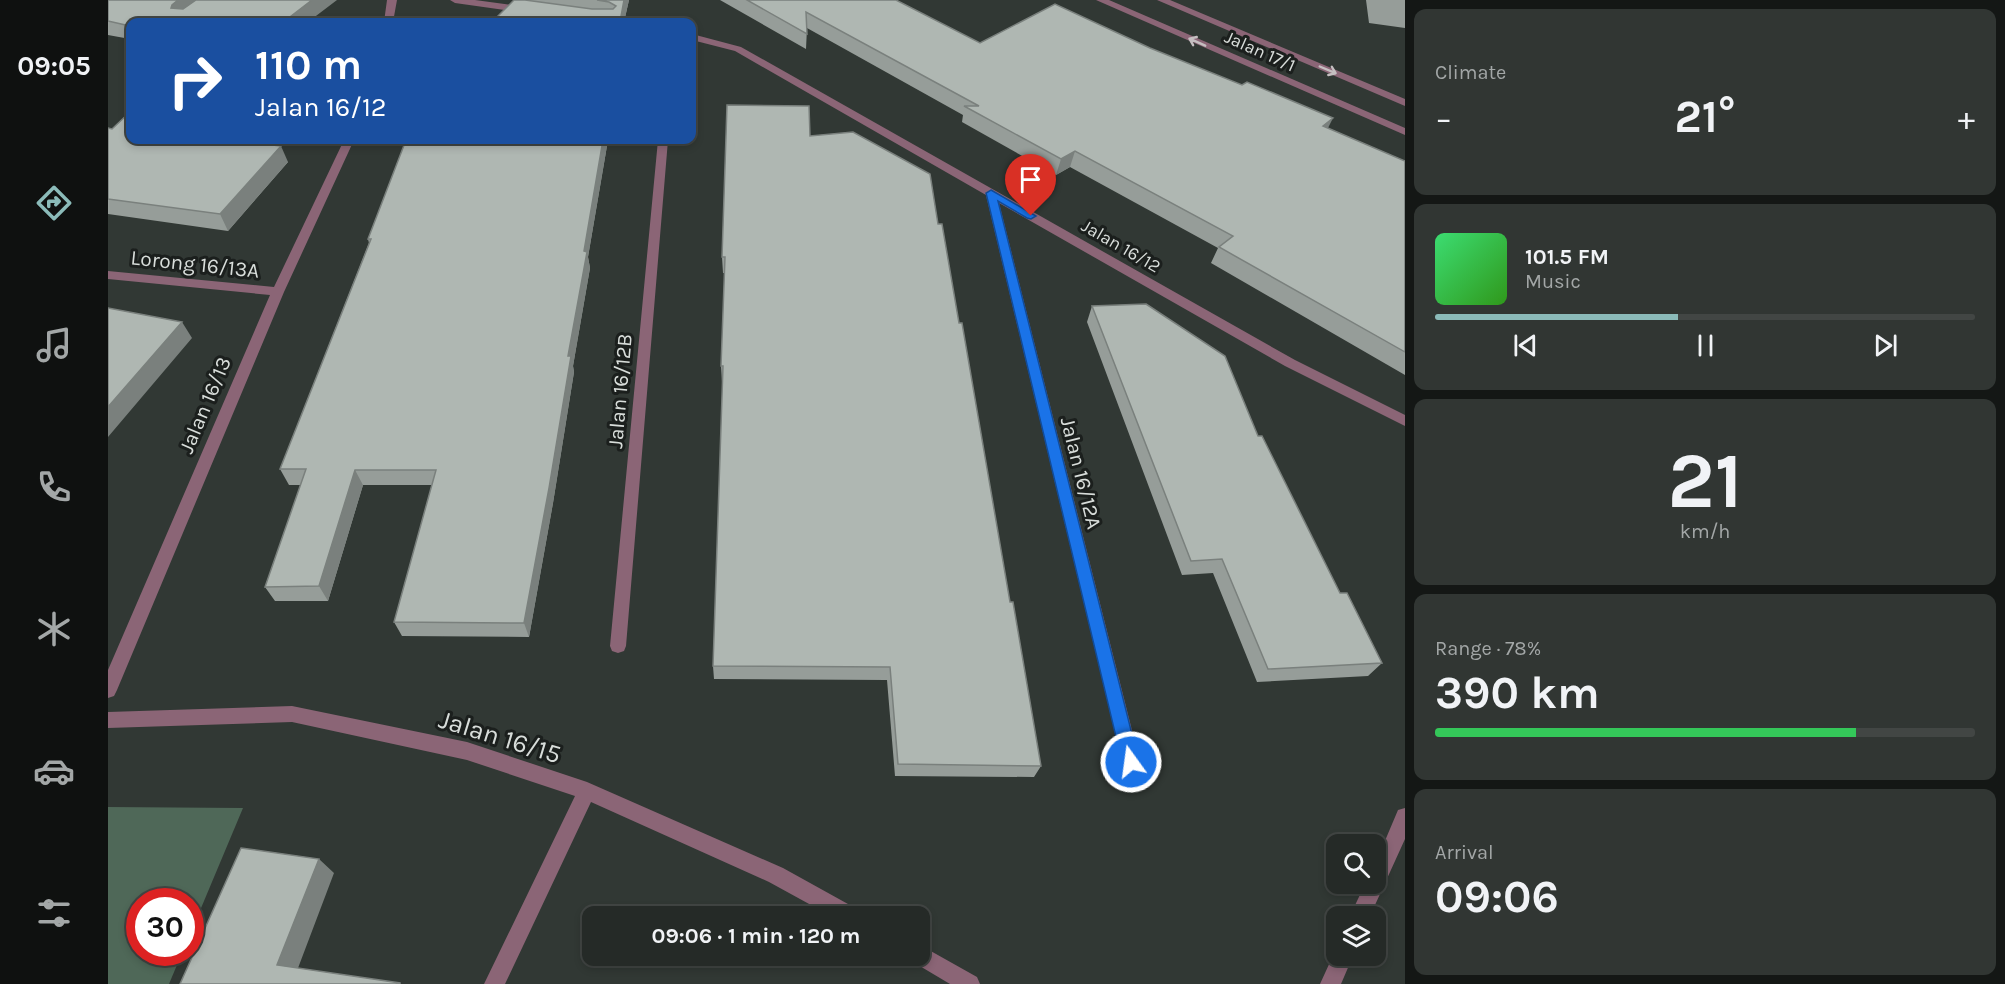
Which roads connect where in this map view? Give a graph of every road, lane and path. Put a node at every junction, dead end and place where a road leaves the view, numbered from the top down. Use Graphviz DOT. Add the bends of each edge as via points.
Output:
graph roads {
  1 [pos="392,0"];
  2 [pos="455,0"];
  3 [pos="1101,0"];
  4 [pos="1162,0"];
  5 [pos="532,11"];
  6 [pos="390,18"];
  7 [pos="696,38"];
  8 [pos="1405,102"];
  9 [pos="1405,132"];
  10 [pos="346,144"];
  11 [pos="663,144"];
  12 [pos="991,193"];
  13 [pos="108,275"];
  14 [pos="278,292"];
  15 [pos="1405,422"];
  16 [pos="618,646"];
  17 [pos="108,690"];
  18 [pos="108,720"];
  19 [pos="1131,762"];
  20 [pos="586,791"];
  21 [pos="1405,818"];
  22 [pos="1386,859"];
  23 [pos="832,906"];
  24 [pos="930,961"];
  25 [pos="1338,966"];
  26 [pos="494,984"];
  27 [pos="970,984"];
  28 [pos="1330,984"];
  1 -- 6 [label="street"];
  2 -- 5 [label="street"];
  9 -- 3 [label="street, Jalan 17/1, one-way"];
  4 -- 8 [label="street, Jalan 17/1, one-way"];
  7 -- 12 [label="street, Jalan 16/12" via="738,49"];
  10 -- 14 [label="street, Jalan 16/13"];
  11 -- 16 [label="street, Jalan 16/12B"];
  12 -- 15 [label="street, Jalan 16/12" via="1290,363"];
  12 -- 19 [label="street, Jalan 16/12A"];
  13 -- 14 [label="street, Lorong 16/13A"];
  14 -- 17 [label="street, Jalan 16/13"];
  18 -- 20 [label="street, Jalan 16/15" via="292,714 467,751"];
  20 -- 23 [label="street, Jalan 16/15" via="776,874"];
  20 -- 26 [label="street"];
  21 -- 22 [label="street"];
  24 -- 27 [label="street"];
  25 -- 28 [label="street"];
}
